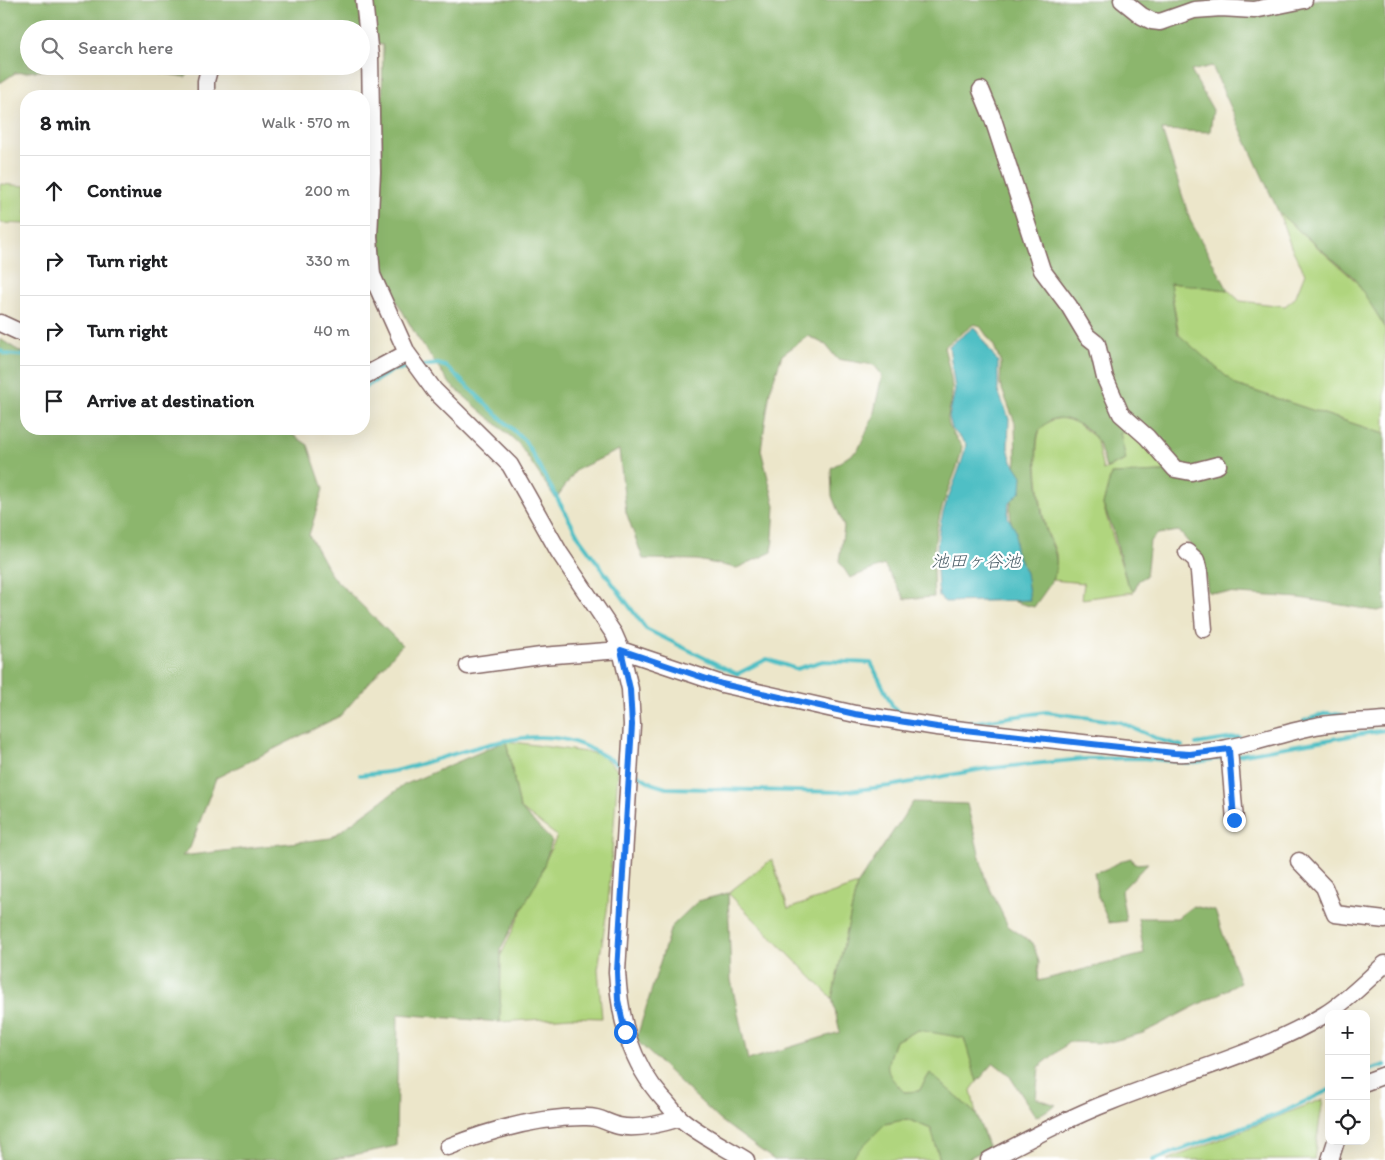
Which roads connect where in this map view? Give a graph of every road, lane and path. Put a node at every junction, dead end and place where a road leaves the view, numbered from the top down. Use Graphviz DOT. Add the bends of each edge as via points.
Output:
graph roads {
  1 [pos="364,0"];
  2 [pos="1122,0"];
  3 [pos="1304,0"];
  4 [pos="364,20"];
  5 [pos="209,75"];
  6 [pos="366,75"];
  7 [pos="207,90"];
  8 [pos="367,90"];
  9 [pos="981,90"];
  10 [pos="370,139"];
  11 [pos="370,215"];
  12 [pos="370,249"];
  13 [pos="0,323"];
  14 [pos="20,332"];
  15 [pos="407,353"];
  16 [pos="370,373"];
  17 [pos="1218,465"];
  18 [pos="1187,552"];
  19 [pos="1204,629"];
  20 [pos="621,650"];
  21 [pos="468,666"];
  22 [pos="1385,720"];
  23 [pos="1229,749"];
  24 [pos="1234,820"];
  25 [pos="1299,861"];
  26 [pos="1385,920"];
  27 [pos="1385,964"];
  28 [pos="1336,1010"];
  29 [pos="1325,1020"];
  30 [pos="1385,1075"];
  31 [pos="1370,1081"];
  32 [pos="680,1118"];
  33 [pos="1335,1145"];
  34 [pos="448,1147"];
  35 [pos="746,1160"];
  36 [pos="988,1160"];
  37 [pos="1330,1160"];
  1 -- 4 [label="street"];
  2 -- 3 [label="street" via="1142,16 1160,22 1194,10 1254,10"];
  5 -- 7 [label="street"];
  6 -- 8 [label="street"];
  9 -- 17 [label="street" via="1042,270 1086,336 1097,344 1105,378 1121,414 1175,469 1191,472"];
  10 -- 11 [label="street"];
  12 -- 15 [label="street" via="372,274"];
  13 -- 14 [label="street"];
  15 -- 16 [label="street"];
  15 -- 20 [label="street" via="434,390 510,465 559,552 614,634"];
  18 -- 19 [label="street" via="1196,560 1199,572"];
  20 -- 21 [label="street"];
  20 -- 23 [label="street" via="722,684 855,714 937,727 1174,753"];
  20 -- 32 [label="street" via="630,689 632,725 618,1000 625,1032 638,1066"];
  22 -- 23 [label="street" via="1319,726"];
  23 -- 24 [label="street"];
  25 -- 26 [label="street" via="1324,887 1335,914"];
  27 -- 28 [label="street"];
  29 -- 36 [label="street" via="1111,1101"];
  30 -- 31 [label="street"];
  32 -- 34 [label="street" via="656,1124 620,1126 604,1119 583,1116 525,1123"];
  32 -- 35 [label="street"];
  33 -- 37 [label="street"];
}
